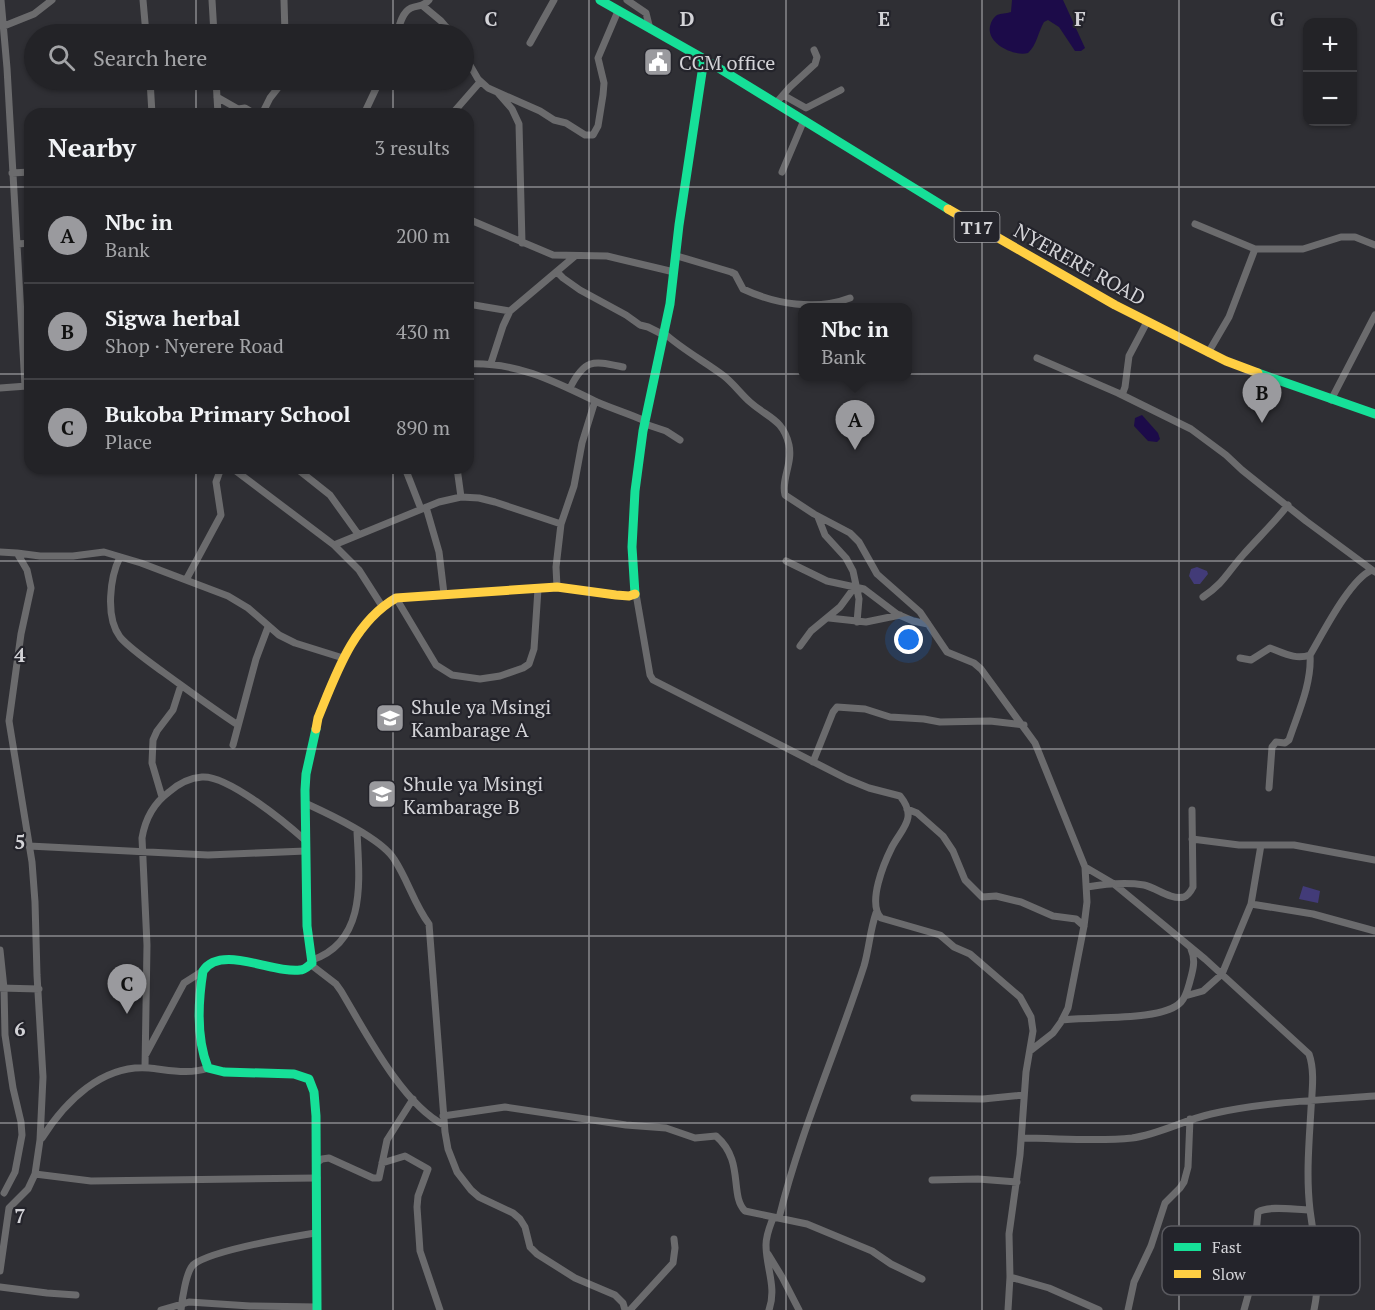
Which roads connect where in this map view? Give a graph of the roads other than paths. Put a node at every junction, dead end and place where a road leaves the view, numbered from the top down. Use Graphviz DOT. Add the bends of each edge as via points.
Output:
graph roads {
  1 [pos="2,0"];
  2 [pos="52,0"];
  3 [pos="143,0"];
  4 [pos="212,0"];
  5 [pos="284,0"];
  6 [pos="429,0"];
  7 [pos="554,0"];
  8 [pos="600,0"];
  9 [pos="627,0"];
  10 [pos="423,6"];
  11 [pos="618,11"];
  12 [pos="145,24"];
  13 [pos="213,24"];
  14 [pos="285,24"];
  15 [pos="401,24"];
  16 [pos="444,24"];
  17 [pos="4,26"];
  18 [pos="650,29"];
  19 [pos="530,43"];
  20 [pos="814,50"];
  21 [pos="704,59"];
  22 [pos="474,72"];
  23 [pos="480,82"];
  24 [pos="474,89"];
  25 [pos="151,90"];
  26 [pos="217,90"];
  27 [pos="276,90"];
  28 [pos="375,90"];
  29 [pos="473,90"];
  30 [pos="841,90"];
  31 [pos="497,91"];
  32 [pos="783,95"];
  33 [pos="217,97"];
  34 [pos="776,103"];
  35 [pos="152,108"];
  36 [pos="218,108"];
  37 [pos="236,108"];
  38 [pos="265,108"];
  39 [pos="367,108"];
  40 [pos="457,108"];
  41 [pos="804,120"];
  42 [pos="10,127"];
  43 [pos="0,128"];
  44 [pos="12,172"];
  45 [pos="24,172"];
  46 [pos="782,172"];
  47 [pos="474,222"];
  48 [pos="1195,224"];
  49 [pos="522,243"];
  50 [pos="18,244"];
  51 [pos="24,244"];
  52 [pos="1375,245"];
  53 [pos="1255,249"];
  54 [pos="575,256"];
  55 [pos="676,256"];
  56 [pos="557,272"];
  57 [pos="674,272"];
  58 [pos="24,294"];
  59 [pos="850,298"];
  60 [pos="834,303"];
  61 [pos="798,304"];
  62 [pos="474,305"];
  63 [pos="510,311"];
  64 [pos="1375,315"];
  65 [pos="1148,322"];
  66 [pos="664,334"];
  67 [pos="1208,353"];
  68 [pos="1037,358"];
  69 [pos="491,363"];
  70 [pos="474,364"];
  71 [pos="623,367"];
  72 [pos="24,386"];
  73 [pos="570,387"];
  74 [pos="0,388"];
  75 [pos="1122,395"];
  76 [pos="1331,400"];
  77 [pos="595,401"];
  78 [pos="1375,414"];
  79 [pos="645,423"];
  80 [pos="680,440"];
  81 [pos="219,474"];
  82 [pos="240,474"];
  83 [pos="304,474"];
  84 [pos="408,474"];
  85 [pos="458,474"];
  86 [pos="461,497"];
  87 [pos="1288,505"];
  88 [pos="423,508"];
  89 [pos="818,517"];
  90 [pos="561,524"];
  91 [pos="358,534"];
  92 [pos="334,545"];
  93 [pos="0,552"];
  94 [pos="16,554"];
  95 [pos="120,557"];
  96 [pos="786,561"];
  97 [pos="1374,571"];
  98 [pos="186,580"];
  99 [pos="557,587"];
  100 [pos="855,588"];
  101 [pos="538,589"];
  102 [pos="444,594"];
  103 [pos="636,594"];
  104 [pos="1203,597"];
  105 [pos="396,598"];
  106 [pos="381,606"];
  107 [pos="900,615"];
  108 [pos="829,618"];
  109 [pos="856,622"];
  110 [pos="928,624"];
  111 [pos="267,627"];
  112 [pos="800,646"];
  113 [pos="1310,654"];
  114 [pos="344,658"];
  115 [pos="1240,658"];
  116 [pos="181,685"];
  117 [pos="238,725"];
  118 [pos="1023,725"];
  119 [pos="233,745"];
  120 [pos="813,762"];
  121 [pos="1269,788"];
  122 [pos="162,797"];
  123 [pos="305,804"];
  124 [pos="908,809"];
  125 [pos="1192,810"];
  126 [pos="357,831"];
  127 [pos="1192,839"];
  128 [pos="1261,845"];
  129 [pos="29,846"];
  130 [pos="306,846"];
  131 [pos="142,852"];
  132 [pos="1375,860"];
  133 [pos="1085,867"];
  134 [pos="1114,884"];
  135 [pos="1087,887"];
  136 [pos="1251,904"];
  137 [pos="876,913"];
  138 [pos="1084,926"];
  139 [pos="1375,931"];
  140 [pos="1190,947"];
  141 [pos="0,950"];
  142 [pos="311,962"];
  143 [pos="203,970"];
  144 [pos="1222,974"];
  145 [pos="2,988"];
  146 [pos="39,989"];
  147 [pos="1185,996"];
  148 [pos="1062,1020"];
  149 [pos="1030,1052"];
  150 [pos="145,1056"];
  151 [pos="145,1068"];
  152 [pos="208,1068"];
  153 [pos="1024,1095"];
  154 [pos="1375,1096"];
  155 [pos="914,1098"];
  156 [pos="413,1099"];
  157 [pos="1311,1101"];
  158 [pos="443,1116"];
  159 [pos="1190,1119"];
  160 [pos="444,1125"];
  161 [pos="1022,1138"];
  162 [pos="40,1140"];
  163 [pos="316,1163"];
  164 [pos="381,1163"];
  165 [pos="35,1174"];
  166 [pos="317,1178"];
  167 [pos="932,1180"];
  168 [pos="1017,1182"];
  169 [pos="2,1192"];
  170 [pos="12,1205"];
  171 [pos="1310,1210"];
  172 [pos="776,1218"];
  173 [pos="1257,1226"];
  174 [pos="1313,1226"];
  175 [pos="315,1233"];
  176 [pos="674,1239"];
  177 [pos="2,1241"];
  178 [pos="767,1252"];
  179 [pos="1,1256"];
  180 [pos="0,1271"];
  181 [pos="1010,1277"];
  182 [pos="922,1280"];
  183 [pos="0,1287"];
  184 [pos="76,1295"];
  185 [pos="1248,1295"];
  186 [pos="1317,1295"];
  187 [pos="181,1307"];
  188 [pos="317,1308"];
  189 [pos="161,1310"];
  190 [pos="440,1310"];
  191 [pos="625,1310"];
  192 [pos="630,1310"];
  193 [pos="769,1310"];
  194 [pos="799,1310"];
  195 [pos="1008,1310"];
  196 [pos="1099,1310"];
  197 [pos="1128,1310"];
  198 [pos="1244,1310"];
  199 [pos="1314,1310"];
  1 -- 17 [label="street"];
  2 -- 17 [label="street" via="34,14"];
  3 -- 12 [label="street"];
  4 -- 13 [label="street"];
  5 -- 14 [label="street"];
  6 -- 10 [label="street"];
  7 -- 19 [label="street"];
  8 -- 11 [label="street, NYERERE ROAD / T17"];
  9 -- 18 [label="street" via="646,13"];
  10 -- 15 [label="street" via="407,11"];
  10 -- 16 [label="street"];
  11 -- 18 [label="street, NYERERE ROAD / T17"];
  11 -- 31 [label="street" via="598,58 604,83 598,126 593,135 585,135"];
  17 -- 42 [label="street"];
  18 -- 21 [label="street, NYERERE ROAD / T17"];
  20 -- 32 [label="street" via="815,64"];
  21 -- 34 [label="street, NYERERE ROAD / T17"];
  21 -- 55 [label="street"];
  22 -- 23 [label="street"];
  23 -- 24 [label="street"];
  23 -- 31 [label="street"];
  25 -- 35 [label="street"];
  26 -- 33 [label="street"];
  27 -- 38 [label="street"];
  28 -- 39 [label="street"];
  29 -- 40 [label="street"];
  30 -- 32 [label="street" via="807,108"];
  31 -- 49 [label="street" via="519,124"];
  32 -- 34 [label="street"];
  33 -- 36 [label="street"];
  33 -- 37 [label="street"];
  34 -- 41 [label="street, NYERERE ROAD / T17"];
  41 -- 46 [label="street"];
  41 -- 65 [label="street, NYERERE ROAD / T17" via="980,229"];
  42 -- 43 [label="street"];
  42 -- 44 [label="street"];
  44 -- 45 [label="street"];
  44 -- 50 [label="street"];
  47 -- 49 [label="street"];
  48 -- 53 [label="street"];
  49 -- 54 [label="street" via="553,255"];
  50 -- 51 [label="street"];
  50 -- 58 [label="street"];
  52 -- 53 [label="street" via="1348,237 1303,249"];
  53 -- 67 [label="street" via="1229,317"];
  54 -- 56 [label="street"];
  54 -- 57 [label="street" via="615,257"];
  55 -- 57 [label="street"];
  55 -- 61 [label="street" via="731,272 743,289"];
  56 -- 63 [label="street"];
  56 -- 66 [label="street" via="640,325"];
  57 -- 66 [label="street"];
  59 -- 60 [label="street"];
  62 -- 63 [label="street"];
  63 -- 69 [label="street"];
  64 -- 76 [label="street"];
  65 -- 67 [label="street, NYERERE ROAD / T17"];
  65 -- 75 [label="street" via="1129,356"];
  66 -- 79 [label="street"];
  66 -- 89 [label="street" via="723,375 751,403 779,423 790,448 785,495"];
  67 -- 76 [label="street, NYERERE ROAD / T17"];
  68 -- 75 [label="street"];
  69 -- 70 [label="street"];
  69 -- 73 [label="street"];
  71 -- 73 [label="street" via="603,363 586,366"];
  72 -- 74 [label="street"];
  73 -- 77 [label="street"];
  75 -- 87 [label="street" via="1191,429"];
  76 -- 78 [label="street, NYERERE ROAD / T17"];
  77 -- 79 [label="street"];
  77 -- 90 [label="street"];
  79 -- 80 [label="street"];
  79 -- 103 [label="street" via="632,527"];
  81 -- 98 [label="street" via="216,482 221,515"];
  82 -- 92 [label="street"];
  83 -- 91 [label="street" via="330,495"];
  84 -- 88 [label="street"];
  85 -- 86 [label="street"];
  86 -- 88 [label="street"];
  86 -- 90 [label="street" via="495,502"];
  87 -- 97 [label="street"];
  87 -- 104 [label="street" via="1220,585"];
  88 -- 91 [label="street"];
  88 -- 102 [label="street" via="439,552"];
  89 -- 100 [label="street" via="828,539 851,565"];
  89 -- 110 [label="street" via="859,542 877,574"];
  90 -- 99 [label="street"];
  91 -- 92 [label="street"];
  92 -- 106 [label="street" via="359,570"];
  93 -- 94 [label="street"];
  94 -- 95 [label="street" via="74,556 104,552"];
  94 -- 129 [label="street" via="27,570 31,588 9,720"];
  95 -- 98 [label="street"];
  95 -- 116 [label="street" via="111,585 118,633"];
  96 -- 100 [label="street" via="827,581"];
  97 -- 113 [label="street" via="1363,574 1353,585"];
  98 -- 111 [label="street" via="238,601"];
  99 -- 101 [label="street"];
  99 -- 103 [label="street"];
  100 -- 107 [label="street" via="867,591"];
  100 -- 108 [label="street"];
  100 -- 109 [label="street" via="859,599"];
  101 -- 102 [label="street"];
  101 -- 105 [label="street" via="534,649 529,664 480,679 452,675 436,665"];
  102 -- 105 [label="street"];
  103 -- 120 [label="street" via="653,680"];
  105 -- 106 [label="street"];
  106 -- 114 [label="street"];
  107 -- 109 [label="street"];
  107 -- 110 [label="street"];
  108 -- 109 [label="street"];
  108 -- 112 [label="street"];
  110 -- 118 [label="street" via="947,652 981,669"];
  111 -- 114 [label="street" via="295,643"];
  111 -- 117 [label="street"];
  113 -- 115 [label="street" via="1291,656 1270,648 1251,660"];
  113 -- 121 [label="street" via="1308,681 1289,740 1276,742 1272,747"];
  114 -- 123 [label="street" via="318,718 306,774"];
  116 -- 117 [label="street"];
  116 -- 122 [label="street" via="173,710 153,740 152,763"];
  117 -- 119 [label="street"];
  118 -- 120 [label="street" via="940,722 837,707"];
  118 -- 133 [label="street" via="1055,788"];
  120 -- 124 [label="street" via="869,788 900,796"];
  122 -- 130 [label="street" via="187,780 214,779 240,792"];
  122 -- 131 [label="street" via="145,824"];
  123 -- 126 [label="street"];
  123 -- 130 [label="street"];
  124 -- 137 [label="street" via="906,829 892,847 878,886"];
  124 -- 138 [label="street" via="942,836 965,880 982,897 1021,902 1053,916 1076,919"];
  125 -- 127 [label="street"];
  126 -- 142 [label="street" via="359,891 353,918 336,947"];
  126 -- 158 [label="street" via="386,849 395,860 429,924"];
  127 -- 128 [label="street"];
  127 -- 134 [label="street" via="1193,887 1184,897 1144,885"];
  128 -- 132 [label="street" via="1294,845"];
  128 -- 136 [label="street"];
  129 -- 131 [label="street"];
  129 -- 146 [label="street"];
  130 -- 131 [label="street" via="243,855"];
  130 -- 142 [label="street"];
  131 -- 150 [label="street" via="147,945"];
  133 -- 134 [label="street"];
  133 -- 135 [label="street"];
  134 -- 135 [label="street"];
  134 -- 140 [label="street"];
  135 -- 138 [label="street"];
  136 -- 139 [label="street" via="1313,914"];
  136 -- 144 [label="street"];
  137 -- 149 [label="street" via="881,918 940,935 1011,988 1031,1017"];
  137 -- 172 [label="street" via="864,964"];
  138 -- 148 [label="street" via="1068,1008"];
  140 -- 144 [label="street"];
  140 -- 147 [label="street" via="1194,963"];
  141 -- 145 [label="street"];
  142 -- 143 [label="street" via="298,971 216,960"];
  142 -- 156 [label="street" via="341,991"];
  143 -- 150 [label="street" via="184,983"];
  143 -- 152 [label="street" via="200,1036"];
  144 -- 147 [label="street" via="1203,991"];
  144 -- 157 [label="street" via="1309,1054"];
  145 -- 146 [label="street"];
  145 -- 169 [label="street" via="5,1035 22,1135 15,1172"];
  146 -- 162 [label="street" via="43,1077"];
  147 -- 148 [label="street" via="1174,1007 1159,1012"];
  148 -- 149 [label="street"];
  149 -- 153 [label="street"];
  150 -- 151 [label="street"];
  151 -- 152 [label="street" via="197,1072"];
  151 -- 162 [label="street" via="121,1071 84,1090 67,1104"];
  152 -- 163 [label="street" via="290,1072 309,1079 315,1098"];
  153 -- 155 [label="street"];
  153 -- 161 [label="street"];
  154 -- 157 [label="street"];
  156 -- 160 [label="street"];
  156 -- 164 [label="street" via="387,1140"];
  157 -- 159 [label="street" via="1243,1108"];
  157 -- 171 [label="street" via="1307,1164"];
  158 -- 160 [label="street"];
  158 -- 172 [label="street" via="506,1107 666,1128 694,1138 716,1136 732,1157 742,1208"];
  159 -- 161 [label="street" via="1131,1138"];
  159 -- 197 [label="street" via="1184,1182 1165,1203 1134,1282"];
  160 -- 191 [label="street" via="448,1149 464,1183 479,1197 520,1219 537,1254 575,1278 615,1295"];
  161 -- 168 [label="street"];
  162 -- 165 [label="street"];
  163 -- 164 [label="street" via="329,1158 376,1179"];
  163 -- 166 [label="street"];
  164 -- 190 [label="street" via="405,1156 428,1169 418,1196 420,1251"];
  165 -- 166 [label="street" via="91,1181"];
  165 -- 170 [label="street" via="28,1189"];
  166 -- 175 [label="street"];
  167 -- 168 [label="street"];
  168 -- 181 [label="street" via="1009,1234"];
  169 -- 170 [label="street"];
  170 -- 177 [label="street"];
  171 -- 173 [label="street" via="1262,1209"];
  171 -- 174 [label="street"];
  172 -- 178 [label="street" via="767,1238"];
  172 -- 182 [label="street" via="838,1236"];
  175 -- 187 [label="street" via="250,1246 195,1264"];
  175 -- 188 [label="street"];
  176 -- 192 [label="street" via="673,1263"];
  177 -- 179 [label="street"];
  178 -- 193 [label="street" via="772,1285"];
  178 -- 194 [label="street"];
  179 -- 180 [label="street"];
  181 -- 195 [label="street"];
  181 -- 196 [label="street" via="1049,1288"];
  183 -- 184 [label="street"];
  185 -- 198 [label="street"];
  186 -- 199 [label="street"];
  187 -- 188 [label="street" via="200,1301"];
  187 -- 189 [label="street"];
}
